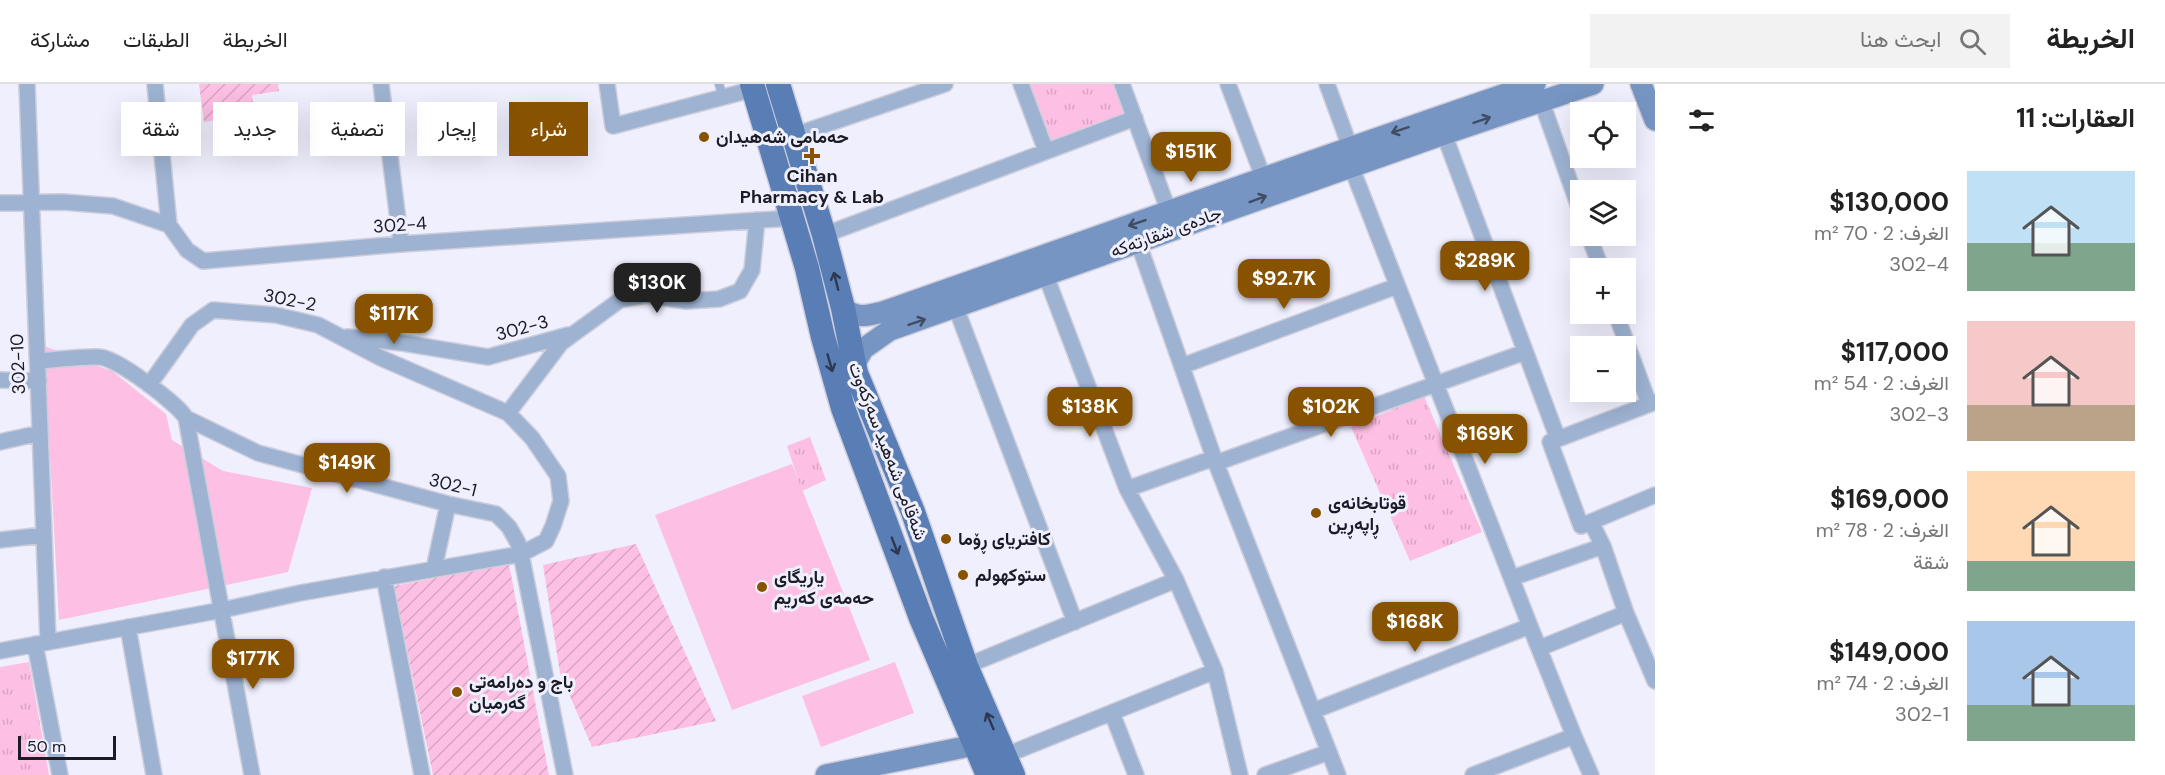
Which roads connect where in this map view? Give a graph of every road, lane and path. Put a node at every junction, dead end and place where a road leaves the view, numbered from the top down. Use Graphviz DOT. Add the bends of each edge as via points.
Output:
graph roads {
  1 [pos="27,84"];
  2 [pos="155,84"];
  3 [pos="381,84"];
  4 [pos="607,84"];
  5 [pos="778,84"];
  6 [pos="945,84"];
  7 [pos="1021,84"];
  8 [pos="1122,84"];
  9 [pos="1228,84"];
  10 [pos="1327,84"];
  11 [pos="1593,84"];
  12 [pos="1641,84"];
  13 [pos="753,87"];
  14 [pos="721,91"];
  15 [pos="1538,92"];
  16 [pos="1135,118"];
  17 [pos="1655,120"];
  18 [pos="1444,134"];
  19 [pos="795,135"];
  20 [pos="1046,151"];
  21 [pos="1351,157"];
  22 [pos="1263,177"];
  23 [pos="1570,182"];
  24 [pos="0,203"];
  25 [pos="31,203"];
  26 [pos="1168,212"];
  27 [pos="792,218"];
  28 [pos="757,220"];
  29 [pos="169,225"];
  30 [pos="824,235"];
  31 [pos="1138,242"];
  32 [pos="401,244"];
  33 [pos="1046,276"];
  34 [pos="1397,286"];
  35 [pos="843,308"];
  36 [pos="956,308"];
  37 [pos="887,321"];
  38 [pos="1621,324"];
  39 [pos="572,334"];
  40 [pos="338,336"];
  41 [pos="1525,352"];
  42 [pos="38,361"];
  43 [pos="854,365"];
  44 [pos="1182,366"];
  45 [pos="0,380"];
  46 [pos="39,381"];
  47 [pos="1435,383"];
  48 [pos="149,385"];
  49 [pos="1652,403"];
  50 [pos="508,412"];
  51 [pos="186,418"];
  52 [pos="40,433"];
  53 [pos="1558,439"];
  54 [pos="0,442"];
  55 [pos="1216,460"];
  56 [pos="1127,489"];
  57 [pos="1655,495"];
  58 [pos="448,504"];
  59 [pos="1591,522"];
  60 [pos="44,535"];
  61 [pos="0,540"];
  62 [pos="1603,546"];
  63 [pos="521,554"];
  64 [pos="434,569"];
  65 [pos="384,578"];
  66 [pos="1512,578"];
  67 [pos="1176,580"];
  68 [pos="222,610"];
  69 [pos="1626,613"];
  70 [pos="1075,622"];
  71 [pos="1530,626"];
  72 [pos="128,627"];
  73 [pos="41,643"];
  74 [pos="1540,648"];
  75 [pos="0,651"];
  76 [pos="966,666"];
  77 [pos="1215,671"];
  78 [pos="1655,681"];
  79 [pos="1313,711"];
  80 [pos="1112,713"];
  81 [pos="1574,736"];
  82 [pos="975,745"];
  83 [pos="1329,752"];
  84 [pos="1009,765"];
  85 [pos="60,775"];
  86 [pos="154,775"];
  87 [pos="252,775"];
  88 [pos="422,775"];
  89 [pos="565,775"];
  90 [pos="826,775"];
  91 [pos="988,775"];
  92 [pos="1136,775"];
  93 [pos="1240,775"];
  94 [pos="1266,775"];
  95 [pos="1338,775"];
  96 [pos="1473,775"];
  97 [pos="1591,775"];
  1 -- 25 [label="street, 302-10"];
  2 -- 29 [label="street"];
  3 -- 32 [label="street"];
  4 -- 14 [label="street" via="613,126"];
  5 -- 19 [label="main road, شەقامی شەهید سەرکەوت"];
  6 -- 19 [label="street"];
  7 -- 20 [label="street"];
  8 -- 16 [label="street"];
  9 -- 22 [label="street"];
  10 -- 21 [label="street"];
  11 -- 15 [label="main road, جادەی شقارتەکە"];
  12 -- 17 [label="main road"];
  13 -- 14 [label="street"];
  13 -- 27 [label="main road, شەقامی شەهید سەرکەوت"];
  18 -- 15 [label="main road, جادەی شقارتەکە, one-way"];
  15 -- 21 [label="main road, جادەی شقارتەکە, one-way"];
  15 -- 23 [label="street"];
  16 -- 20 [label="street"];
  16 -- 26 [label="street"];
  18 -- 21 [label="main road, جادەی شقارتەکە"];
  18 -- 41 [label="street"];
  19 -- 30 [label="main road, شەقامی شەهید سەرکەوت"];
  20 -- 30 [label="street"];
  21 -- 22 [label="main road, جادەی شقارتەکە"];
  31 -- 21 [label="main road, جادەی شقارتەکە, one-way"];
  21 -- 34 [label="street"];
  22 -- 26 [label="main road, جادەی شقارتەکە"];
  24 -- 25 [label="street"];
  25 -- 29 [label="street" via="113,206"];
  25 -- 42 [label="street, 302-10"];
  26 -- 37 [label="main road, جادەی شقارتەکە, one-way"];
  27 -- 28 [label="street, 302-4"];
  27 -- 82 [label="main road, شەقامی شەهید سەرکەوت, one-way" via="843,408 921,618"];
  28 -- 32 [label="street, 302-4"];
  28 -- 39 [label="street" via="752,270 740,291 719,299 686,301 647,296 620,300"];
  29 -- 32 [label="street, 302-4" via="187,250 204,261"];
  35 -- 30 [label="main road, شەقامی شەهید سەرکەوت, one-way"];
  31 -- 33 [label="main road, جادەی شقارتەکە"];
  31 -- 44 [label="street"];
  33 -- 36 [label="main road, جادەی شقارتەکە"];
  33 -- 56 [label="street"];
  34 -- 44 [label="street"];
  34 -- 47 [label="street"];
  35 -- 37 [label="main road, جادەی شقارتەکە" via="854,316"];
  35 -- 43 [label="main road, شەقامی شەهید سەرکەوت"];
  37 -- 36 [label="main road, جادەی شقارتەکە, one-way"];
  36 -- 70 [label="street"];
  37 -- 43 [label="main road, جادەی شقارتەکە"];
  38 -- 49 [label="street"];
  39 -- 40 [label="street, 302-3" via="488,357"];
  39 -- 50 [label="street"];
  40 -- 48 [label="street, 302-2" via="318,325 276,315 213,310 192,325"];
  40 -- 50 [label="street, 302-2"];
  41 -- 47 [label="street"];
  41 -- 53 [label="street"];
  42 -- 46 [label="street, 302-10"];
  42 -- 48 [label="street, 302-1" via="101,356"];
  43 -- 76 [label="main road, شەقامی شەهید سەرکەوت" via="913,512"];
  44 -- 55 [label="street"];
  45 -- 46 [label="street"];
  46 -- 52 [label="street, 302-10"];
  47 -- 55 [label="street"];
  47 -- 66 [label="street"];
  48 -- 51 [label="street, 302-1" via="181,409"];
  49 -- 53 [label="street"];
  50 -- 63 [label="street, 302-2" via="558,476 561,501 546,541"];
  51 -- 58 [label="street, 302-1" via="258,453"];
  51 -- 68 [label="street"];
  52 -- 54 [label="street"];
  52 -- 60 [label="street, 302-10"];
  53 -- 59 [label="street" via="1550,442 1581,526"];
  55 -- 56 [label="street"];
  55 -- 79 [label="street"];
  56 -- 67 [label="street"];
  57 -- 59 [label="street"];
  58 -- 63 [label="street, 302-1" via="496,514 509,527"];
  58 -- 64 [label="street"];
  59 -- 62 [label="street"];
  60 -- 61 [label="street"];
  60 -- 73 [label="street, 302-10"];
  62 -- 66 [label="street"];
  62 -- 69 [label="street"];
  63 -- 64 [label="street"];
  63 -- 89 [label="street, 302-1"];
  64 -- 65 [label="street"];
  65 -- 68 [label="street"];
  65 -- 88 [label="street"];
  66 -- 71 [label="street"];
  67 -- 70 [label="street"];
  67 -- 77 [label="street"];
  68 -- 72 [label="street"];
  68 -- 87 [label="street"];
  69 -- 74 [label="street"];
  69 -- 78 [label="street"];
  70 -- 76 [label="street"];
  71 -- 74 [label="street"];
  71 -- 79 [label="street"];
  72 -- 73 [label="street"];
  72 -- 86 [label="street"];
  73 -- 75 [label="street"];
  73 -- 85 [label="street, 302-10"];
  74 -- 81 [label="street"];
  84 -- 76 [label="main road, شەقامی شەهید سەرکەوت, one-way"];
  77 -- 80 [label="street"];
  77 -- 93 [label="street"];
  79 -- 83 [label="street"];
  80 -- 84 [label="street"];
  80 -- 92 [label="street"];
  81 -- 96 [label="street"];
  81 -- 97 [label="street"];
  82 -- 90 [label="main road"];
  82 -- 91 [label="main road, شەقامی شەهید سەرکەوت"];
  83 -- 94 [label="street"];
  83 -- 95 [label="street"];
}
